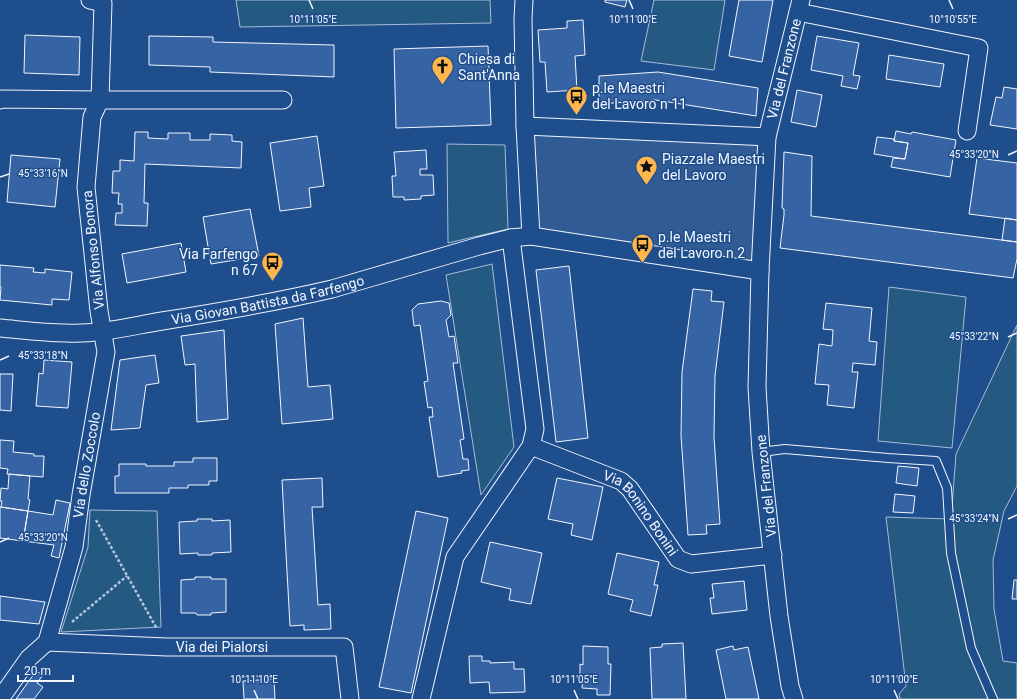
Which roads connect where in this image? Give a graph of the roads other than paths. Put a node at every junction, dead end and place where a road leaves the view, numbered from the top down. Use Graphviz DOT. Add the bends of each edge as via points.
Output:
graph roads {
  1 [pos="90,0"];
  2 [pos="524,0"];
  3 [pos="800,6"];
  4 [pos="0,100"];
  5 [pos="100,100"];
  6 [pos="283,100"];
  7 [pos="525,126"];
  8 [pos="967,131"];
  9 [pos="767,137"];
  10 [pos="531,236"];
  11 [pos="511,238"];
  12 [pos="760,271"];
  13 [pos="0,328"];
  14 [pos="102,331"];
  15 [pos="531,446"];
  16 [pos="761,452"];
  17 [pos="773,555"];
  18 [pos="47,642"];
  19 [pos="0,699"];
  20 [pos="350,699"];
  21 [pos="422,699"];
  22 [pos="794,699"];
  23 [pos="993,699"];
  1 -- 5 [label="street, Via Alfonso Bonora" via="103,3"];
  2 -- 7 [label="street"];
  3 -- 8 [label="street" via="979,48"];
  3 -- 9 [label="street, Via del Franzone"];
  4 -- 5 [label="street"];
  5 -- 6 [label="street"];
  5 -- 14 [label="street, Via Alfonso Bonora" via="92,117 86,187"];
  7 -- 9 [label="street"];
  7 -- 10 [label="street"];
  9 -- 12 [label="street"];
  10 -- 11 [label="street, Via Giovan Battista da Farfengo"];
  10 -- 12 [label="street"];
  11 -- 14 [label="street, Via Giovan Battista da Farfengo" via="311,294"];
  11 -- 15 [label="street" via="536,429"];
  12 -- 16 [label="street, Via del Franzone" via="756,387"];
  13 -- 14 [label="street, Via Giovan Battista da Farfengo" via="67,334"];
  14 -- 18 [label="street, Via dello Zoccolo" via="106,352 74,547"];
  15 -- 17 [label="street, Via Bonino Bonini" via="621,481 630,489 678,559 691,564"];
  15 -- 21 [label="street" via="456,557"];
  16 -- 17 [label="street, Via del Franzone"];
  16 -- 23 [label="lane" via="785,449 936,461 947,488 951,554 970,648"];
  17 -- 22 [label="street, Via del Franzone" via="779,616"];
  18 -- 19 [label="street" via="29,658"];
  18 -- 20 [label="street, Via dei Pialorsi" via="167,647 344,647"];
}
